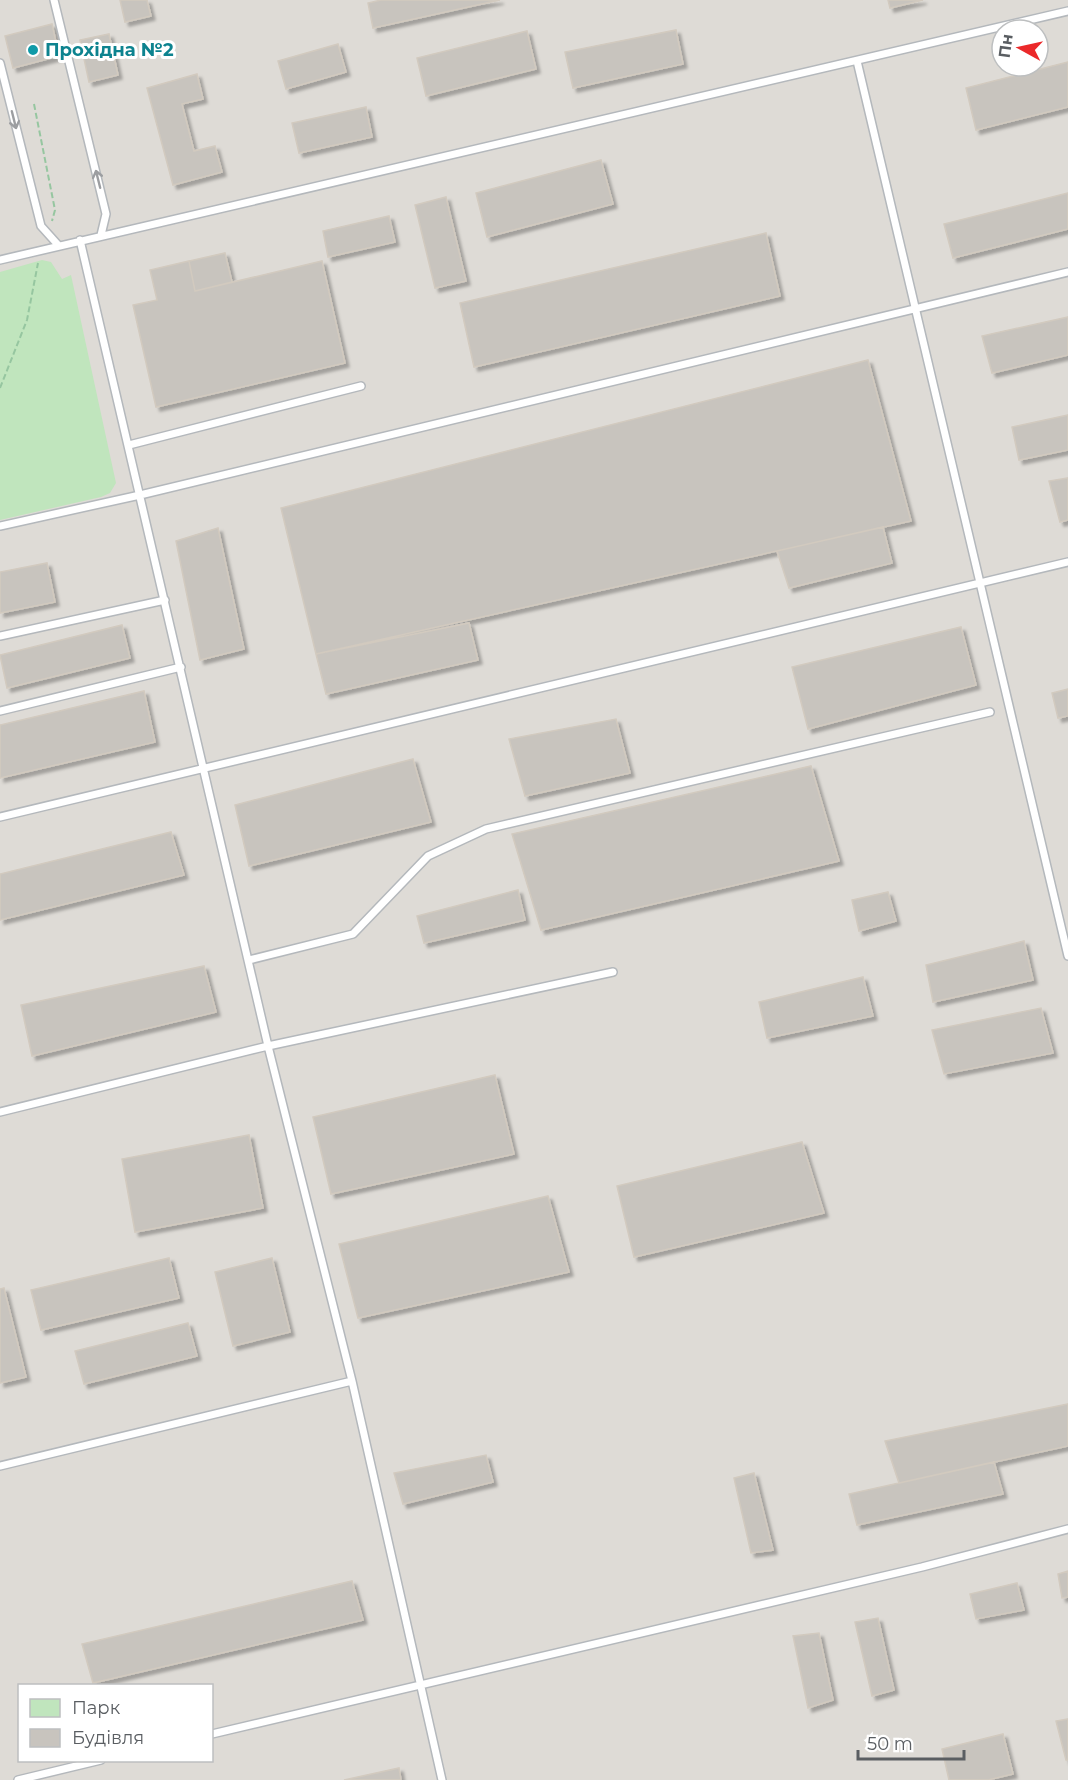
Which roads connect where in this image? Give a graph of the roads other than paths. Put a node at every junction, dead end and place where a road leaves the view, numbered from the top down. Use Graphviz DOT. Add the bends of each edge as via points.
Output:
graph roads {
  1 [pos="54,0"];
  2 [pos="1068,11"];
  3 [pos="857,61"];
  4 [pos="0,63"];
  5 [pos="101,236"];
  6 [pos="80,240"];
  7 [pos="58,246"];
  8 [pos="0,260"];
  9 [pos="1068,272"];
  10 [pos="915,307"];
  11 [pos="361,386"];
  12 [pos="129,445"];
  13 [pos="141,495"];
  14 [pos="0,526"];
  15 [pos="1068,562"];
  16 [pos="980,583"];
  17 [pos="165,600"];
  18 [pos="0,636"];
  19 [pos="181,667"];
  20 [pos="0,711"];
  21 [pos="990,712"];
  22 [pos="205,769"];
  23 [pos="0,817"];
  24 [pos="1068,956"];
  25 [pos="249,960"];
  26 [pos="613,972"];
  27 [pos="268,1046"];
  28 [pos="0,1112"];
  29 [pos="352,1381"];
  30 [pos="0,1466"];
  31 [pos="1068,1529"];
  32 [pos="420,1684"];
  33 [pos="213,1734"];
  34 [pos="97,1762"];
  35 [pos="18,1780"];
  36 [pos="442,1780"];
  5 -- 1 [label="lane, one-way" via="106,214"];
  2 -- 3 [label="lane"];
  3 -- 5 [label="lane"];
  3 -- 10 [label="lane"];
  4 -- 7 [label="lane, one-way" via="42,226"];
  5 -- 6 [label="lane"];
  6 -- 7 [label="lane"];
  6 -- 12 [label="lane"];
  7 -- 8 [label="lane"];
  9 -- 10 [label="lane"];
  10 -- 13 [label="lane"];
  10 -- 16 [label="lane"];
  11 -- 12 [label="lane"];
  12 -- 13 [label="lane"];
  13 -- 14 [label="lane"];
  13 -- 17 [label="lane"];
  15 -- 16 [label="lane"];
  16 -- 22 [label="lane"];
  16 -- 24 [label="lane"];
  17 -- 18 [label="lane"];
  17 -- 19 [label="lane"];
  19 -- 20 [label="lane"];
  19 -- 22 [label="lane"];
  21 -- 25 [label="lane" via="486,829 428,856 353,934"];
  22 -- 23 [label="lane"];
  22 -- 25 [label="lane"];
  25 -- 27 [label="lane"];
  26 -- 27 [label="lane"];
  27 -- 28 [label="lane"];
  27 -- 29 [label="lane"];
  29 -- 30 [label="lane"];
  29 -- 32 [label="lane"];
  31 -- 32 [label="lane"];
  32 -- 33 [label="lane"];
  32 -- 36 [label="lane"];
  34 -- 35 [label="lane"];
}
